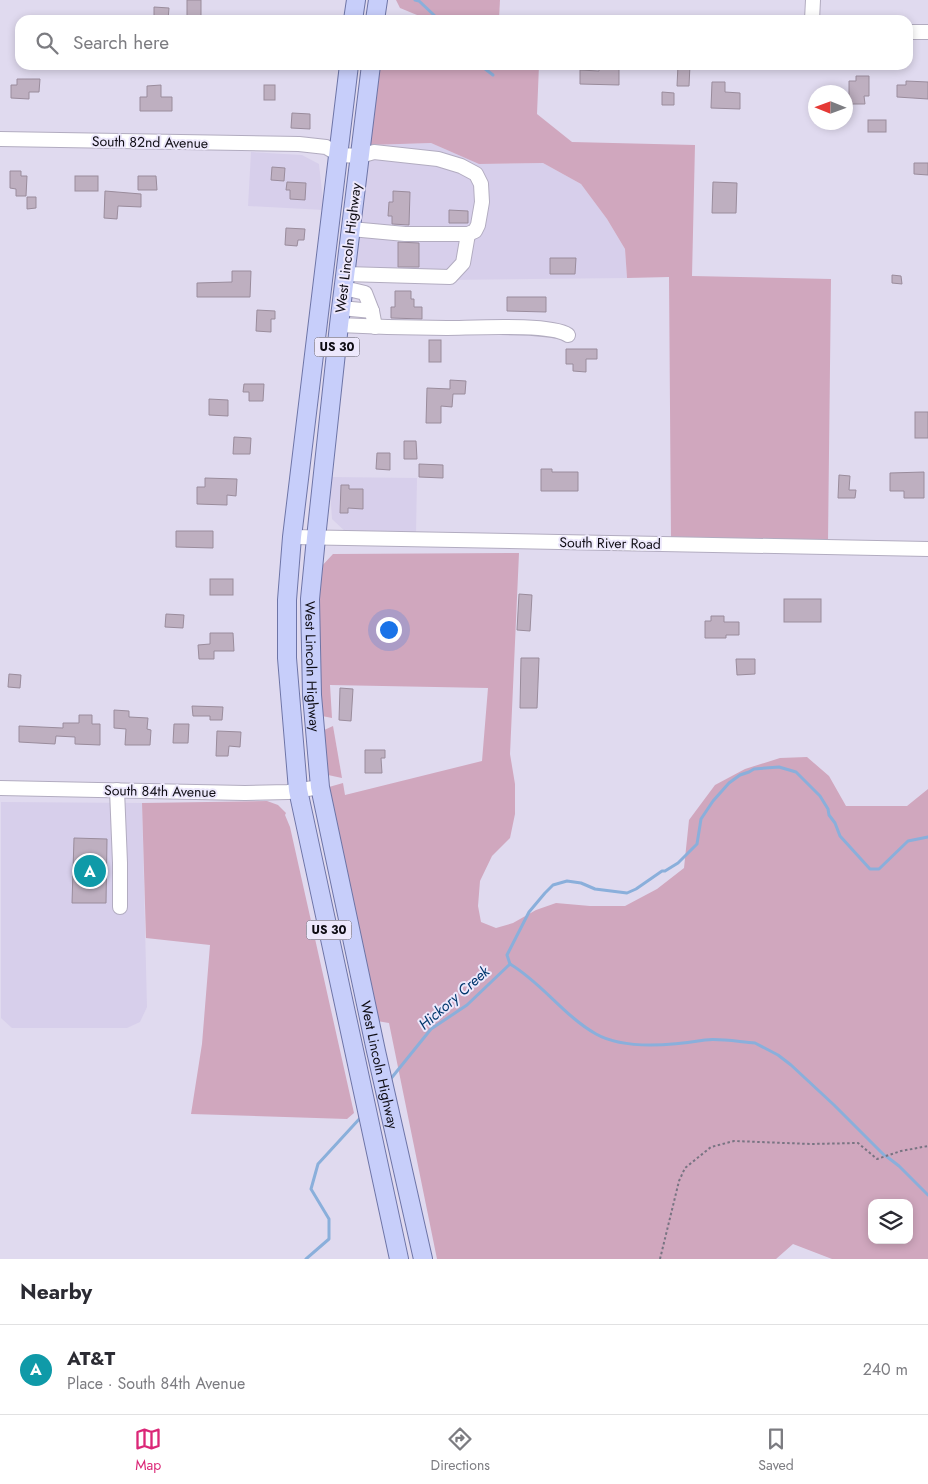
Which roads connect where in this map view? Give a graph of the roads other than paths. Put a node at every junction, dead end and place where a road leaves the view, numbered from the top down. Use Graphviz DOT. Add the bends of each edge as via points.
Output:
graph roads {
  1 [pos="356,0"];
  2 [pos="378,0"];
  3 [pos="813,0"];
  4 [pos="354,15"];
  5 [pos="376,15"];
  6 [pos="812,15"];
  7 [pos="913,32"];
  8 [pos="928,32"];
  9 [pos="348,70"];
  10 [pos="370,70"];
  11 [pos="0,139"];
  12 [pos="340,155"];
  13 [pos="360,156"];
  14 [pos="351,229"];
  15 [pos="468,234"];
  16 [pos="344,281"];
  17 [pos="372,311"];
  18 [pos="340,316"];
  19 [pos="375,327"];
  20 [pos="568,335"];
  21 [pos="292,537"];
  22 [pos="316,538"];
  23 [pos="928,549"];
  24 [pos="0,788"];
  25 [pos="320,788"];
  26 [pos="117,790"];
  27 [pos="298,790"];
  28 [pos="120,907"];
  29 [pos="398,1259"];
  30 [pos="423,1259"];
  1 -- 4 [label="main road"];
  2 -- 5 [label="main road"];
  3 -- 6 [label="street"];
  7 -- 8 [label="street"];
  9 -- 12 [label="main road, West Lincoln Highway / US 30"];
  10 -- 13 [label="main road, West Lincoln Highway / US 30"];
  11 -- 12 [label="street, South 82nd Avenue" via="299,144 326,147"];
  12 -- 13 [label="street, South 82nd Avenue"];
  12 -- 21 [label="main road, West Lincoln Highway / US 30"];
  13 -- 14 [label="main road, West Lincoln Highway / US 30"];
  13 -- 15 [label="street, South 82nd Avenue" via="374,152 438,159 476,174 481,184 482,202 478,225"];
  14 -- 15 [label="street" via="405,234"];
  14 -- 16 [label="main road, West Lincoln Highway / US 30"];
  15 -- 16 [label="street" via="463,262 450,277"];
  16 -- 17 [label="street" via="365,292"];
  16 -- 18 [label="main road, West Lincoln Highway / US 30"];
  17 -- 18 [label="street"];
  17 -- 19 [label="street"];
  18 -- 19 [label="street"];
  18 -- 22 [label="main road, West Lincoln Highway / US 30"];
  19 -- 20 [label="street" via="503,327 557,331"];
  21 -- 22 [label="street, South River Road"];
  21 -- 27 [label="main road, West Lincoln Highway / US 30" via="287,658"];
  22 -- 23 [label="street, South River Road"];
  22 -- 25 [label="main road, West Lincoln Highway / US 30" via="310,599 310,657"];
  24 -- 26 [label="street, South 84th Avenue"];
  25 -- 27 [label="street, South 84th Avenue"];
  25 -- 30 [label="main road, West Lincoln Highway / US 30"];
  26 -- 27 [label="street, South 84th Avenue" via="245,793"];
  26 -- 28 [label="street"];
  27 -- 29 [label="main road, West Lincoln Highway / US 30"];
}
